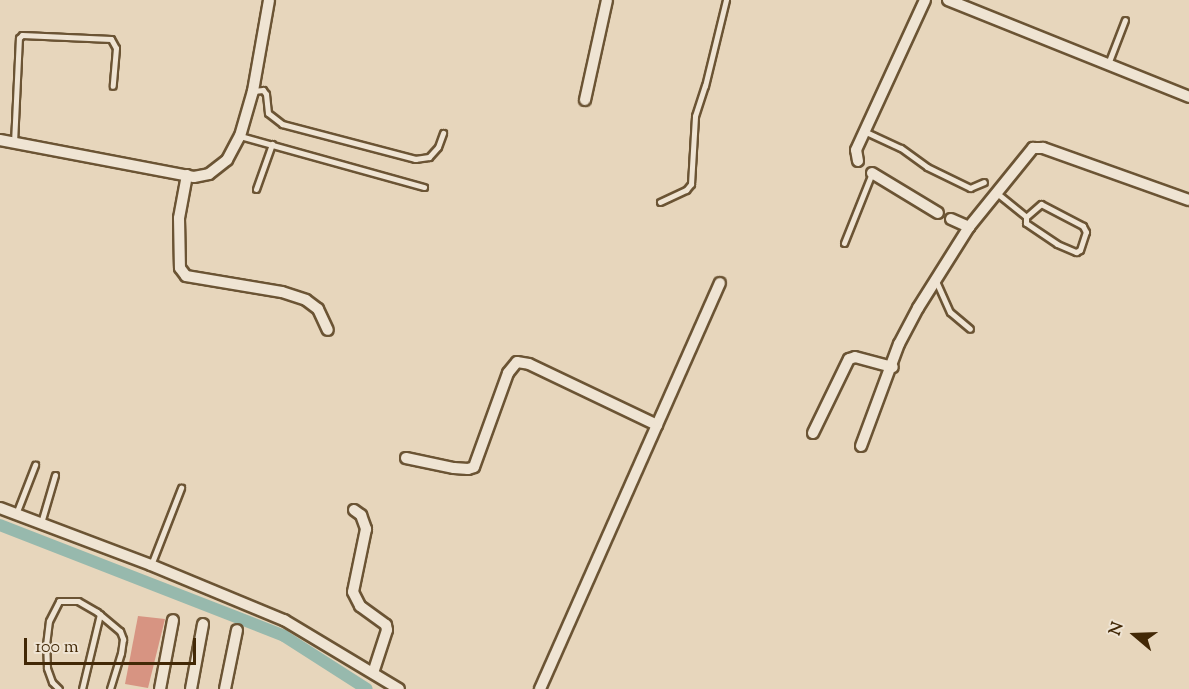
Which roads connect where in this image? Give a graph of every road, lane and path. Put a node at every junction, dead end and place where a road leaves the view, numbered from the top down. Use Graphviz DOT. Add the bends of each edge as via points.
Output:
graph roads {
  1 [pos="268,0"];
  2 [pos="607,0"];
  3 [pos="726,0"];
  4 [pos="924,0"];
  5 [pos="948,0"];
  6 [pos="1125,20"];
  7 [pos="1108,64"];
  8 [pos="113,86"];
  9 [pos="253,92"];
  10 [pos="1189,97"];
  11 [pos="585,100"];
  12 [pos="866,132"];
  13 [pos="443,133"];
  14 [pos="240,136"];
  15 [pos="0,140"];
  16 [pos="14,143"];
  17 [pos="272,144"];
  18 [pos="858,161"];
  19 [pos="872,173"];
  20 [pos="187,176"];
  21 [pos="984,182"];
  22 [pos="424,187"];
  23 [pos="256,189"];
  24 [pos="998,194"];
  25 [pos="1189,200"];
  26 [pos="660,202"];
  27 [pos="938,213"];
  28 [pos="1026,217"];
  29 [pos="951,219"];
  30 [pos="969,227"];
  31 [pos="844,243"];
  32 [pos="935,281"];
  33 [pos="720,283"];
  34 [pos="970,329"];
  35 [pos="328,330"];
  36 [pos="893,367"];
  37 [pos="657,425"];
  38 [pos="813,433"];
  39 [pos="861,446"];
  40 [pos="406,458"];
  41 [pos="35,465"];
  42 [pos="55,475"];
  43 [pos="182,488"];
  44 [pos="0,508"];
  45 [pos="354,510"];
  46 [pos="16,514"];
  47 [pos="41,523"];
  48 [pos="151,565"];
  49 [pos="100,614"];
  50 [pos="173,620"];
  51 [pos="202,624"];
  52 [pos="237,630"];
  53 [pos="373,673"];
  54 [pos="59,689"];
  55 [pos="82,689"];
  56 [pos="110,689"];
  57 [pos="160,689"];
  58 [pos="191,689"];
  59 [pos="225,689"];
  60 [pos="399,689"];
  61 [pos="540,689"];
  1 -- 9 [label="street"];
  2 -- 11 [label="street"];
  3 -- 26 [label="lane" via="696,116 692,180 686,190"];
  4 -- 12 [label="street"];
  5 -- 7 [label="street"];
  6 -- 7 [label="lane"];
  7 -- 10 [label="street"];
  8 -- 16 [label="lane" via="117,48 111,39 22,34"];
  9 -- 13 [label="lane" via="263,90 268,113 282,124 415,159 429,157"];
  9 -- 14 [label="street"];
  12 -- 18 [label="street" via="856,150"];
  12 -- 21 [label="lane" via="970,188"];
  14 -- 17 [label="lane"];
  14 -- 20 [label="street" via="227,160 209,174"];
  15 -- 16 [label="street"];
  16 -- 20 [label="street"];
  17 -- 22 [label="lane"];
  17 -- 23 [label="lane"];
  19 -- 27 [label="street"];
  19 -- 31 [label="lane"];
  20 -- 35 [label="street" via="179,218 180,268 186,276 282,292 306,300 318,309"];
  24 -- 25 [label="street" via="1031,150 1038,147"];
  24 -- 28 [label="lane"];
  24 -- 30 [label="street"];
  28 -- 28 [label="lane" via="1041,204 1083,226 1086,232 1080,250 1057,244 1026,223"];
  29 -- 30 [label="street"];
  30 -- 32 [label="street"];
  32 -- 34 [label="lane" via="950,312"];
  32 -- 36 [label="street" via="899,344"];
  33 -- 37 [label="street"];
  36 -- 38 [label="street" via="855,357 849,359"];
  36 -- 39 [label="street"];
  37 -- 40 [label="street" via="522,362 508,373 474,467"];
  37 -- 61 [label="street"];
  41 -- 46 [label="lane"];
  42 -- 47 [label="lane"];
  43 -- 48 [label="lane"];
  44 -- 46 [label="street"];
  45 -- 53 [label="street" via="362,515 366,529 353,592 360,606 386,625 387,630"];
  46 -- 47 [label="street"];
  47 -- 48 [label="street"];
  48 -- 53 [label="street" via="284,620"];
  49 -- 54 [label="lane" via="78,601 59,601 53,609 46,645 47,668"];
  49 -- 55 [label="lane"];
  49 -- 56 [label="lane" via="123,639"];
  50 -- 57 [label="street"];
  51 -- 58 [label="street"];
  52 -- 59 [label="street"];
  53 -- 60 [label="street"];
}
